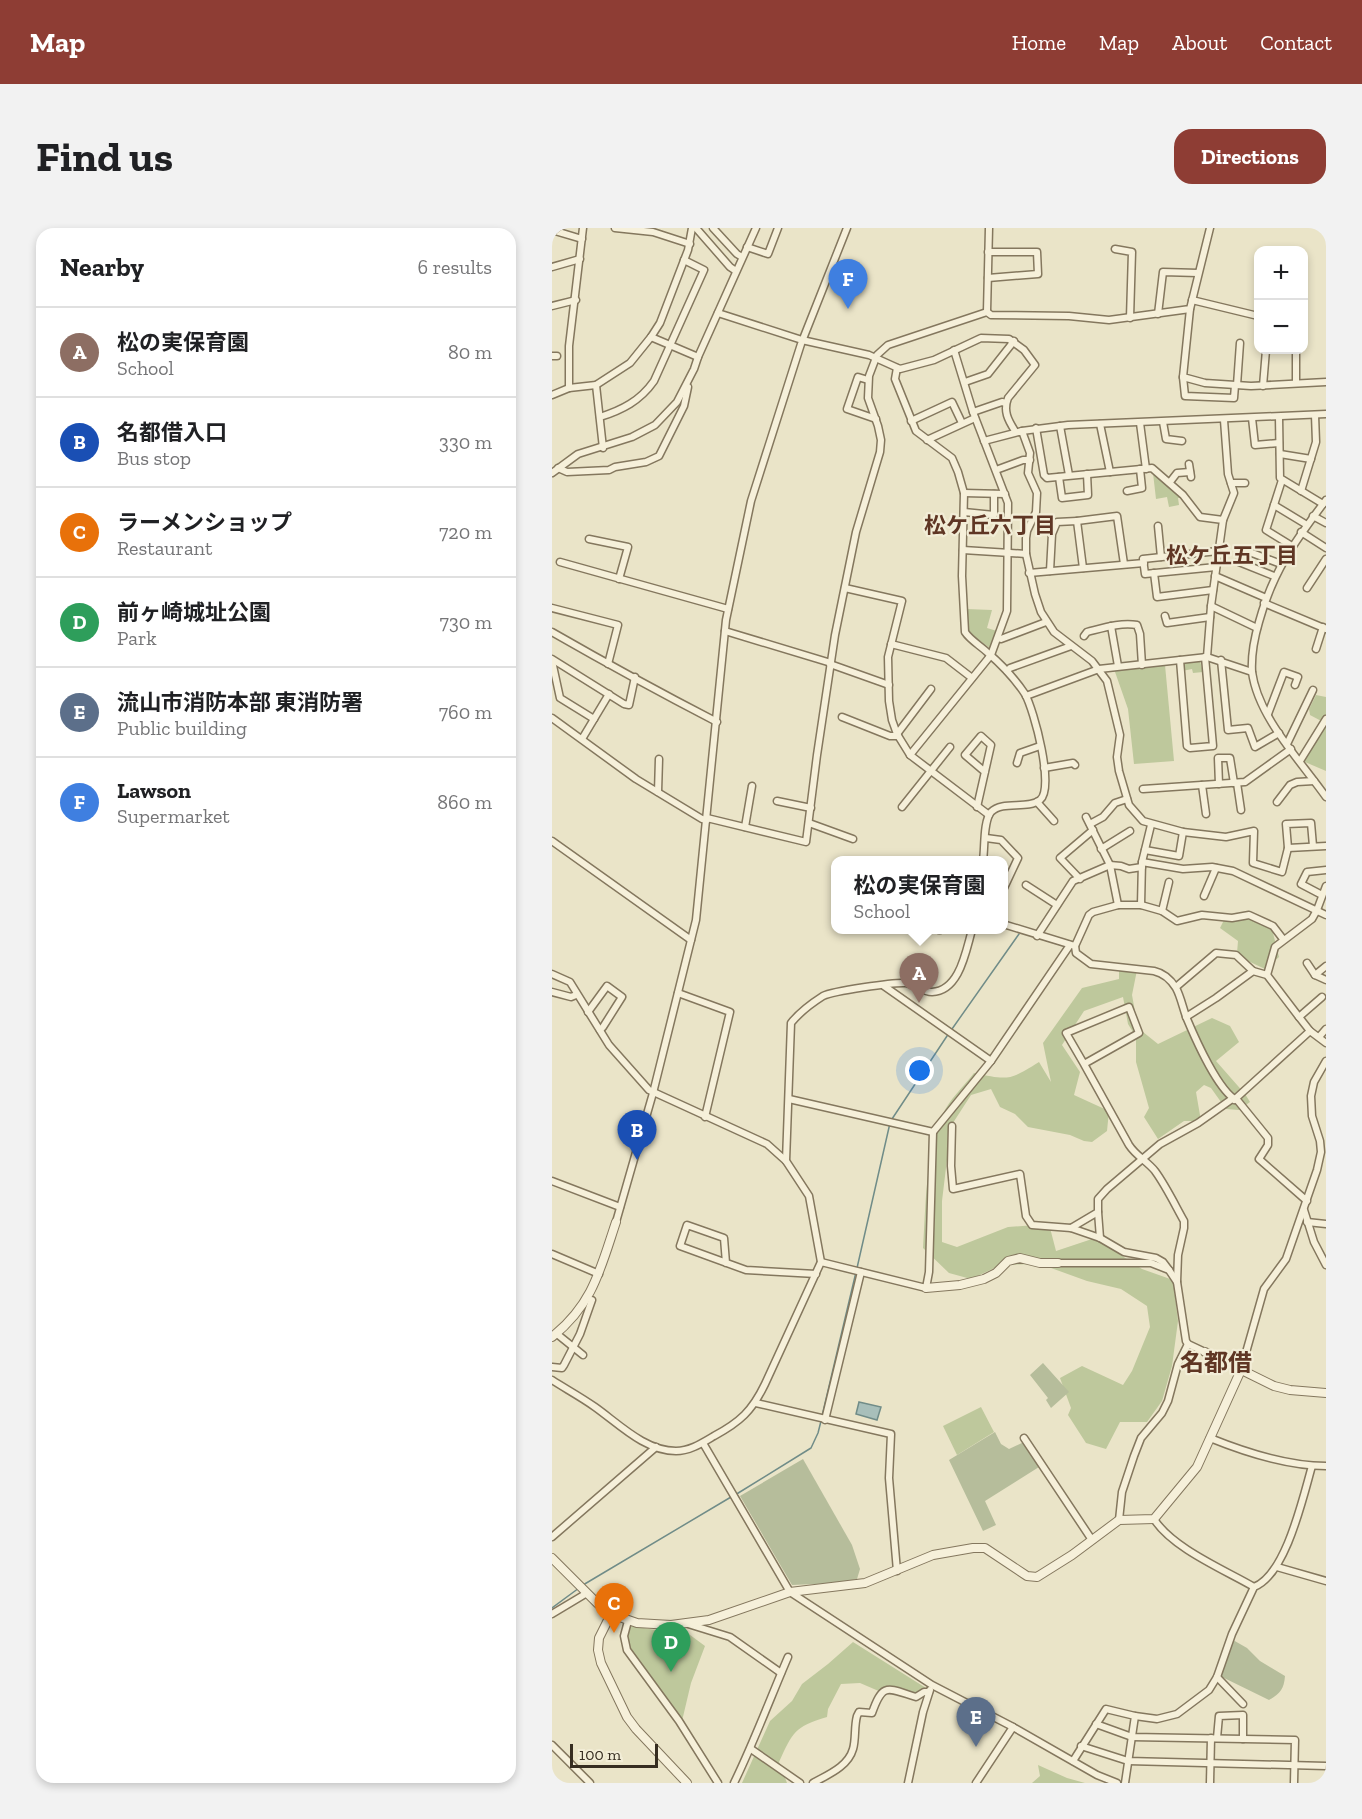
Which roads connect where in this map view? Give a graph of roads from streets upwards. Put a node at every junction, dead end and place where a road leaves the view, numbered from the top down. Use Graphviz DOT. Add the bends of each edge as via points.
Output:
graph roads {
  1 [pos="583,228"];
  2 [pos="615,228"];
  3 [pos="694,228"];
  4 [pos="713,228"];
  5 [pos="756,228"];
  6 [pos="778,228"];
  7 [pos="847,228"];
  8 [pos="988,228"];
  9 [pos="1210,228"];
  10 [pos="552,230"];
  11 [pos="582,239"];
  12 [pos="690,243"];
  13 [pos="747,247"];
  14 [pos="1115,249"];
  15 [pos="988,252"];
  16 [pos="742,257"];
  17 [pos="580,259"];
  18 [pos="684,260"];
  19 [pos="552,267"];
  20 [pos="736,271"];
  21 [pos="1198,273"];
  22 [pos="988,278"];
  23 [pos="576,300"];
  24 [pos="1192,300"];
  25 [pos="552,306"];
  26 [pos="1190,309"];
  27 [pos="987,312"];
  28 [pos="718,313"];
  29 [pos="1158,314"];
  30 [pos="1254,315"];
  31 [pos="1130,318"];
  32 [pos="651,337"];
  33 [pos="802,340"];
  34 [pos="1014,341"];
  35 [pos="1240,343"];
  36 [pos="671,345"];
  37 [pos="954,350"];
  38 [pos="1266,354"];
  39 [pos="1296,354"];
  40 [pos="698,357"];
  41 [pos="876,358"];
  42 [pos="897,368"];
  43 [pos="1183,377"];
  44 [pos="689,380"];
  45 [pos="868,380"];
  46 [pos="965,382"];
  47 [pos="1296,382"];
  48 [pos="1326,382"];
  49 [pos="596,385"];
  50 [pos="1236,385"];
  51 [pos="1263,386"];
  52 [pos="569,388"];
  53 [pos="552,395"];
  54 [pos="1006,403"];
  55 [pos="1326,414"];
  56 [pos="974,415"];
  57 [pos="1315,415"];
  58 [pos="600,417"];
  59 [pos="1279,417"];
  60 [pos="1252,418"];
  61 [pos="876,419"];
  62 [pos="1224,420"];
  63 [pos="911,421"];
  64 [pos="1163,422"];
  65 [pos="962,423"];
  66 [pos="1140,423"];
  67 [pos="1100,424"];
  68 [pos="1060,426"];
  69 [pos="1036,428"];
  70 [pos="1018,431"];
  71 [pos="927,440"];
  72 [pos="984,441"];
  73 [pos="1182,441"];
  74 [pos="1280,443"];
  75 [pos="603,447"];
  76 [pos="1280,454"];
  77 [pos="1311,459"];
  78 [pos="1029,460"];
  79 [pos="558,468"];
  80 [pos="1143,469"];
  81 [pos="996,470"];
  82 [pos="1190,471"];
  83 [pos="1110,472"];
  84 [pos="552,473"];
  85 [pos="1087,474"];
  86 [pos="1069,476"];
  87 [pos="1059,477"];
  88 [pos="1282,480"];
  89 [pos="1170,482"];
  90 [pos="1232,483"];
  91 [pos="1245,483"];
  92 [pos="1127,491"];
  93 [pos="1301,491"];
  94 [pos="964,493"];
  95 [pos="994,494"];
  96 [pos="1005,494"];
  97 [pos="1324,502"];
  98 [pos="1274,505"];
  99 [pos="964,513"];
  100 [pos="1313,516"];
  101 [pos="1223,520"];
  102 [pos="1077,521"];
  103 [pos="1326,523"];
  104 [pos="1307,525"];
  105 [pos="1158,526"];
  106 [pos="1301,532"];
  107 [pos="590,539"];
  108 [pos="1292,546"];
  109 [pos="1326,548"];
  110 [pos="963,550"];
  111 [pos="1218,551"];
  112 [pos="1008,553"];
  113 [pos="1252,553"];
  114 [pos="1026,554"];
  115 [pos="1161,557"];
  116 [pos="1326,559"];
  117 [pos="560,562"];
  118 [pos="1239,562"];
  119 [pos="1143,563"];
  120 [pos="1124,564"];
  121 [pos="1281,564"];
  122 [pos="1216,567"];
  123 [pos="1083,568"];
  124 [pos="1050,571"];
  125 [pos="1029,573"];
  126 [pos="1154,573"];
  127 [pos="1215,576"];
  128 [pos="1274,576"];
  129 [pos="620,579"];
  130 [pos="845,588"];
  131 [pos="1307,588"];
  132 [pos="1213,590"];
  133 [pos="1265,600"];
  134 [pos="1211,606"];
  135 [pos="552,607"];
  136 [pos="728,609"];
  137 [pos="1165,616"];
  138 [pos="1210,617"];
  139 [pos="1046,622"];
  140 [pos="1111,626"];
  141 [pos="1257,628"];
  142 [pos="1324,628"];
  143 [pos="725,631"];
  144 [pos="552,632"];
  145 [pos="1084,636"];
  146 [pos="998,638"];
  147 [pos="891,644"];
  148 [pos="1071,646"];
  149 [pos="1316,649"];
  150 [pos="991,655"];
  151 [pos="1206,657"];
  152 [pos="552,660"];
  153 [pos="1180,660"];
  154 [pos="1221,660"];
  155 [pos="608,664"];
  156 [pos="830,664"];
  157 [pos="1142,664"];
  158 [pos="1118,666"];
  159 [pos="1099,669"];
  160 [pos="1007,671"];
  161 [pos="1252,672"];
  162 [pos="635,678"];
  163 [pos="972,678"];
  164 [pos="1295,684"];
  165 [pos="889,685"];
  166 [pos="931,689"];
  167 [pos="1313,690"];
  168 [pos="609,694"];
  169 [pos="1026,696"];
  170 [pos="1268,714"];
  171 [pos="842,717"];
  172 [pos="552,718"];
  173 [pos="594,719"];
  174 [pos="1326,719"];
  175 [pos="717,722"];
  176 [pos="1280,733"];
  177 [pos="898,735"];
  178 [pos="582,740"];
  179 [pos="1040,746"];
  180 [pos="950,747"];
  181 [pos="1289,747"];
  182 [pos="910,755"];
  183 [pos="659,759"];
  184 [pos="1300,762"];
  185 [pos="1017,763"];
  186 [pos="1075,765"];
  187 [pos="1044,768"];
  188 [pos="985,771"];
  189 [pos="930,772"];
  190 [pos="1314,781"];
  191 [pos="1235,783"];
  192 [pos="1219,784"];
  193 [pos="1202,785"];
  194 [pos="752,786"];
  195 [pos="1143,789"];
  196 [pos="658,792"];
  197 [pos="1326,796"];
  198 [pos="1127,799"];
  199 [pos="777,801"];
  200 [pos="1037,802"];
  201 [pos="1277,802"];
  202 [pos="902,807"];
  203 [pos="977,807"];
  204 [pos="811,808"];
  205 [pos="1241,810"];
  206 [pos="1206,814"];
  207 [pos="989,815"];
  208 [pos="1086,817"];
  209 [pos="707,819"];
  210 [pos="1054,821"];
  211 [pos="809,823"];
  212 [pos="1151,825"];
  213 [pos="745,827"];
  214 [pos="1091,827"];
  215 [pos="1130,831"];
  216 [pos="1183,832"];
  217 [pos="986,838"];
  218 [pos="853,839"];
  219 [pos="552,841"];
  220 [pos="1313,846"];
  221 [pos="1326,846"];
  222 [pos="1288,848"];
  223 [pos="1101,849"];
  224 [pos="1145,850"];
  225 [pos="984,856"];
  226 [pos="1142,865"];
  227 [pos="1110,866"];
  228 [pos="1216,868"];
  229 [pos="1326,870"];
  230 [pos="1080,879"];
  231 [pos="1008,880"];
  232 [pos="1168,882"];
  233 [pos="1026,885"];
  234 [pos="1326,886"];
  235 [pos="1322,895"];
  236 [pos="1204,896"];
  237 [pos="1057,905"];
  238 [pos="1119,905"];
  239 [pos="1141,905"];
  240 [pos="1317,910"];
  241 [pos="1162,911"];
  242 [pos="1326,915"];
  243 [pos="1008,926"];
  244 [pos="971,934"];
  245 [pos="1037,936"];
  246 [pos="1283,939"];
  247 [pos="691,940"];
  248 [pos="1072,946"];
  249 [pos="1307,963"];
  250 [pos="1326,966"];
  251 [pos="1253,971"];
  252 [pos="552,974"];
  253 [pos="1267,975"];
  254 [pos="1314,975"];
  255 [pos="1326,980"];
  256 [pos="883,986"];
  257 [pos="1176,987"];
  258 [pos="552,992"];
  259 [pos="678,993"];
  260 [pos="576,995"];
  261 [pos="1322,997"];
  262 [pos="588,1012"];
  263 [pos="1186,1017"];
  264 [pos="1299,1017"];
  265 [pos="1326,1029"];
  266 [pos="600,1030"];
  267 [pos="1310,1031"];
  268 [pos="1319,1037"];
  269 [pos="1326,1043"];
  270 [pos="992,1061"];
  271 [pos="1326,1061"];
  272 [pos="1084,1064"];
  273 [pos="653,1093"];
  274 [pos="789,1099"];
  275 [pos="1233,1099"];
  276 [pos="705,1117"];
  277 [pos="952,1126"];
  278 [pos="933,1132"];
  279 [pos="1142,1160"];
  280 [pos="786,1161"];
  281 [pos="552,1181"];
  282 [pos="1307,1201"];
  283 [pos="620,1207"];
  284 [pos="1304,1209"];
  285 [pos="1098,1212"];
  286 [pos="615,1222"];
  287 [pos="1307,1222"];
  288 [pos="1326,1224"];
  289 [pos="1071,1228"];
  290 [pos="1100,1238"];
  291 [pos="552,1254"];
  292 [pos="821,1262"];
  293 [pos="726,1263"];
  294 [pos="1058,1263"];
  295 [pos="1326,1265"];
  296 [pos="1169,1270"];
  297 [pos="858,1271"];
  298 [pos="599,1274"];
  299 [pos="816,1274"];
  300 [pos="1177,1282"];
  301 [pos="926,1288"];
  302 [pos="592,1300"];
  303 [pos="554,1336"];
  304 [pos="1188,1344"];
  305 [pos="573,1347"];
  306 [pos="1205,1352"];
  307 [pos="583,1355"];
  308 [pos="552,1367"];
  309 [pos="1241,1370"];
  310 [pos="552,1380"];
  311 [pos="1326,1393"];
  312 [pos="756,1403"];
  313 [pos="821,1419"];
  314 [pos="1024,1438"];
  315 [pos="1210,1438"];
  316 [pos="703,1443"];
  317 [pos="656,1447"];
  318 [pos="1312,1466"];
  319 [pos="1326,1466"];
  320 [pos="1154,1519"];
  321 [pos="1119,1520"];
  322 [pos="552,1537"];
  323 [pos="1092,1540"];
  324 [pos="552,1558"];
  325 [pos="1277,1567"];
  326 [pos="897,1571"];
  327 [pos="1326,1581"];
  328 [pos="1254,1587"];
  329 [pos="790,1592"];
  330 [pos="586,1593"];
  331 [pos="552,1614"];
  332 [pos="611,1614"];
  333 [pos="627,1621"];
  334 [pos="688,1624"];
  335 [pos="788,1657"];
  336 [pos="781,1673"];
  337 [pos="1217,1677"];
  338 [pos="931,1689"];
  339 [pos="1243,1704"];
  340 [pos="1135,1716"];
  341 [pos="1096,1724"];
  342 [pos="1013,1727"];
  343 [pos="1132,1737"];
  344 [pos="1214,1738"];
  345 [pos="1243,1739"];
  346 [pos="552,1745"];
  347 [pos="1081,1746"];
  348 [pos="751,1749"];
  349 [pos="1073,1761"];
  350 [pos="1128,1761"];
  351 [pos="1211,1763"];
  352 [pos="1294,1765"];
  353 [pos="1326,1766"];
  354 [pos="590,1783"];
  355 [pos="687,1783"];
  356 [pos="718,1783"];
  357 [pos="734,1783"];
  358 [pos="800,1783"];
  359 [pos="813,1783"];
  360 [pos="908,1783"];
  361 [pos="976,1783"];
  362 [pos="1117,1783"];
  363 [pos="1125,1783"];
  364 [pos="1210,1783"];
  365 [pos="1294,1783"];
  1 -- 11 [label="street"];
  2 -- 12 [label="street" via="654,232"];
  3 -- 12 [label="street"];
  3 -- 20 [label="street"];
  4 -- 16 [label="street"];
  5 -- 13 [label="street"];
  6 -- 13 [label="street" via="768,254"];
  7 -- 33 [label="street"];
  8 -- 15 [label="street"];
  9 -- 21 [label="street"];
  10 -- 11 [label="street"];
  11 -- 17 [label="street"];
  12 -- 18 [label="street"];
  13 -- 16 [label="street"];
  14 -- 31 [label="street" via="1132,252"];
  15 -- 22 [label="street"];
  15 -- 22 [label="street" via="1037,252 1038,274"];
  16 -- 20 [label="street"];
  17 -- 19 [label="street"];
  17 -- 23 [label="street"];
  18 -- 32 [label="street"];
  18 -- 36 [label="street" via="704,270"];
  20 -- 28 [label="street"];
  21 -- 24 [label="street"];
  21 -- 29 [label="street" via="1162,272"];
  22 -- 27 [label="street"];
  23 -- 25 [label="street"];
  23 -- 52 [label="street" via="569,346"];
  24 -- 26 [label="street"];
  24 -- 30 [label="street"];
  26 -- 29 [label="street"];
  26 -- 43 [label="street"];
  27 -- 31 [label="street"];
  27 -- 41 [label="street" via="898,340 880,350"];
  28 -- 33 [label="street"];
  28 -- 40 [label="street"];
  29 -- 31 [label="street"];
  32 -- 36 [label="street"];
  32 -- 49 [label="street" via="630,363"];
  33 -- 41 [label="street"];
  33 -- 136 [label="street" via="753,494"];
  34 -- 37 [label="street" via="981,338"];
  34 -- 46 [label="street" via="988,374"];
  34 -- 54 [label="street" via="1035,365"];
  35 -- 50 [label="street"];
  36 -- 40 [label="street"];
  36 -- 58 [label="street" via="654,381 643,394 631,405"];
  37 -- 42 [label="street" via="934,360"];
  37 -- 46 [label="street"];
  38 -- 51 [label="street"];
  39 -- 47 [label="street"];
  40 -- 44 [label="street"];
  41 -- 42 [label="street"];
  41 -- 45 [label="street"];
  42 -- 63 [label="street" via="895,379"];
  43 -- 50 [label="street"];
  43 -- 50 [label="street" via="1185,396 1234,398"];
  44 -- 75 [label="street" via="670,411 655,425"];
  44 -- 79 [label="street" via="684,406 659,456 609,470 567,472"];
  45 -- 61 [label="street" via="868,398"];
  45 -- 61 [label="street" via="858,377 847,409"];
  46 -- 56 [label="street"];
  47 -- 48 [label="street"];
  47 -- 51 [label="street"];
  49 -- 52 [label="street"];
  49 -- 58 [label="street"];
  50 -- 51 [label="street"];
  52 -- 53 [label="street"];
  54 -- 56 [label="street"];
  54 -- 70 [label="street" via="1007,419"];
  55 -- 57 [label="street"];
  56 -- 65 [label="street"];
  56 -- 72 [label="street"];
  57 -- 59 [label="street"];
  57 -- 77 [label="street" via="1316,442"];
  58 -- 75 [label="street"];
  59 -- 60 [label="street"];
  59 -- 74 [label="street"];
  60 -- 62 [label="street"];
  60 -- 74 [label="street" via="1256,445"];
  61 -- 130 [label="street" via="881,440 879,457 856,532"];
  62 -- 64 [label="street"];
  62 -- 90 [label="street"];
  63 -- 65 [label="street" via="952,402"];
  63 -- 71 [label="street"];
  64 -- 66 [label="street"];
  64 -- 73 [label="street" via="1166,439"];
  65 -- 71 [label="street"];
  66 -- 67 [label="street"];
  66 -- 80 [label="street"];
  67 -- 68 [label="street"];
  67 -- 83 [label="street"];
  68 -- 69 [label="street"];
  68 -- 86 [label="street"];
  69 -- 70 [label="street"];
  69 -- 87 [label="street" via="1044,475"];
  70 -- 72 [label="street"];
  70 -- 78 [label="street" via="1029,449"];
  71 -- 94 [label="street" via="952,458"];
  72 -- 81 [label="street"];
  74 -- 76 [label="street"];
  75 -- 79 [label="street" via="578,454"];
  76 -- 77 [label="street"];
  76 -- 88 [label="street"];
  77 -- 93 [label="street"];
  78 -- 81 [label="street"];
  78 -- 114 [label="street" via="1028,473 1037,503 1027,531"];
  79 -- 84 [label="street"];
  80 -- 83 [label="street"];
  80 -- 89 [label="street" via="1156,470"];
  80 -- 92 [label="street" via="1142,488"];
  81 -- 96 [label="street"];
  82 -- 89 [label="street" via="1177,472"];
  83 -- 85 [label="street"];
  85 -- 86 [label="street"];
  85 -- 87 [label="street" via="1088,495 1062,498"];
  86 -- 87 [label="street"];
  88 -- 93 [label="street"];
  88 -- 98 [label="street"];
  89 -- 101 [label="street" via="1200,518"];
  90 -- 91 [label="street"];
  90 -- 101 [label="street" via="1234,493"];
  93 -- 97 [label="street"];
  94 -- 95 [label="street"];
  94 -- 99 [label="street"];
  95 -- 96 [label="street"];
  95 -- 99 [label="street" via="994,515"];
  96 -- 112 [label="street" via="1009,510"];
  97 -- 100 [label="street"];
  98 -- 104 [label="street"];
  98 -- 108 [label="street" via="1266,530"];
  99 -- 110 [label="street"];
  100 -- 103 [label="street"];
  100 -- 104 [label="street"];
  101 -- 111 [label="street"];
  102 -- 120 [label="street" via="1117,516"];
  102 -- 123 [label="street"];
  102 -- 124 [label="street" via="1057,522 1052,534"];
  104 -- 106 [label="street"];
  105 -- 115 [label="street"];
  106 -- 108 [label="street"];
  106 -- 109 [label="street"];
  107 -- 129 [label="street" via="628,547"];
  108 -- 121 [label="street"];
  110 -- 112 [label="street"];
  110 -- 150 [label="street" via="965,632"];
  111 -- 115 [label="street"];
  111 -- 122 [label="street"];
  112 -- 114 [label="street"];
  112 -- 146 [label="street" via="1007,611"];
  113 -- 121 [label="street"];
  114 -- 125 [label="street"];
  115 -- 119 [label="street" via="1143,559"];
  116 -- 131 [label="street"];
  117 -- 129 [label="street"];
  118 -- 128 [label="street"];
  119 -- 120 [label="street"];
  119 -- 126 [label="street" via="1145,574"];
  120 -- 123 [label="street"];
  121 -- 128 [label="street"];
  122 -- 126 [label="street"];
  122 -- 127 [label="street"];
  123 -- 124 [label="street"];
  124 -- 125 [label="street"];
  125 -- 139 [label="street"];
  126 -- 132 [label="street" via="1157,597"];
  127 -- 132 [label="street"];
  127 -- 133 [label="street"];
  128 -- 133 [label="street"];
  129 -- 136 [label="street"];
  130 -- 147 [label="street" via="902,602"];
  130 -- 156 [label="street"];
  132 -- 134 [label="street"];
  133 -- 141 [label="street"];
  133 -- 142 [label="street"];
  134 -- 138 [label="street"];
  134 -- 141 [label="street"];
  135 -- 155 [label="street" via="618,626"];
  136 -- 143 [label="street"];
  137 -- 138 [label="street" via="1167,623"];
  138 -- 151 [label="street"];
  139 -- 146 [label="street"];
  139 -- 148 [label="street"];
  140 -- 145 [label="street"];
  140 -- 157 [label="street" via="1130,624 1139,628"];
  140 -- 158 [label="street"];
  141 -- 161 [label="street"];
  142 -- 149 [label="street"];
  143 -- 156 [label="street"];
  143 -- 175 [label="street"];
  144 -- 155 [label="street"];
  146 -- 150 [label="street"];
  147 -- 163 [label="street" via="946,658"];
  147 -- 165 [label="street"];
  148 -- 159 [label="street"];
  148 -- 160 [label="street"];
  150 -- 160 [label="street"];
  150 -- 163 [label="street"];
  151 -- 153 [label="street"];
  151 -- 153 [label="street" via="1213,746 1187,746"];
  151 -- 154 [label="street"];
  152 -- 168 [label="street"];
  152 -- 173 [label="street" via="560,698"];
  153 -- 157 [label="street"];
  154 -- 161 [label="street"];
  154 -- 176 [label="street" via="1228,730 1248,728 1256,747"];
  155 -- 162 [label="street"];
  156 -- 165 [label="street"];
  156 -- 204 [label="street"];
  157 -- 158 [label="street"];
  158 -- 159 [label="street"];
  159 -- 169 [label="street"];
  159 -- 198 [label="street" via="1107,681 1119,729 1117,758"];
  160 -- 169 [label="street"];
  161 -- 170 [label="street" via="1257,695"];
  162 -- 168 [label="street" via="629,705"];
  162 -- 175 [label="street"];
  163 -- 182 [label="street"];
  164 -- 170 [label="street" via="1298,677 1284,672"];
  165 -- 177 [label="street" via="892,720"];
  166 -- 177 [label="street"];
  167 -- 181 [label="street"];
  168 -- 173 [label="street"];
  169 -- 179 [label="street"];
  170 -- 176 [label="street"];
  171 -- 177 [label="street" via="890,736"];
  172 -- 178 [label="street"];
  173 -- 178 [label="street"];
  174 -- 184 [label="street"];
  175 -- 209 [label="street"];
  176 -- 181 [label="street"];
  177 -- 182 [label="street"];
  178 -- 196 [label="street"];
  179 -- 185 [label="street" via="1020,753"];
  179 -- 187 [label="street"];
  180 -- 189 [label="street"];
  181 -- 184 [label="street"];
  181 -- 191 [label="street" via="1245,782"];
  182 -- 189 [label="street"];
  183 -- 196 [label="street"];
  184 -- 190 [label="street"];
  186 -- 187 [label="street"];
  187 -- 200 [label="street" via="1046,789"];
  188 -- 188 [label="street" via="991,745 981,736 965,755"];
  188 -- 203 [label="street"];
  189 -- 202 [label="street"];
  189 -- 203 [label="street"];
  190 -- 197 [label="street"];
  190 -- 201 [label="street" via="1290,785"];
  191 -- 192 [label="street"];
  191 -- 192 [label="street" via="1230,758 1218,758"];
  191 -- 205 [label="street"];
  192 -- 193 [label="street"];
  193 -- 195 [label="street"];
  193 -- 206 [label="street"];
  194 -- 213 [label="street"];
  196 -- 209 [label="street"];
  198 -- 212 [label="street" via="1134,813"];
  198 -- 214 [label="street" via="1115,803"];
  199 -- 204 [label="street"];
  200 -- 207 [label="street" via="994,809"];
  200 -- 210 [label="street"];
  203 -- 207 [label="street"];
  204 -- 211 [label="street"];
  207 -- 217 [label="street"];
  208 -- 214 [label="street"];
  209 -- 213 [label="street"];
  209 -- 247 [label="street"];
  211 -- 213 [label="street" via="806,842"];
  211 -- 218 [label="street"];
  212 -- 216 [label="street"];
  212 -- 224 [label="street"];
  214 -- 223 [label="street"];
  214 -- 230 [label="street" via="1060,858"];
  215 -- 223 [label="street"];
  216 -- 222 [label="street" via="1226,837 1254,831 1253,863 1282,872"];
  216 -- 224 [label="street" via="1179,856"];
  217 -- 225 [label="street"];
  217 -- 231 [label="street" via="1001,840 1018,858"];
  219 -- 247 [label="street"];
  220 -- 221 [label="street"];
  220 -- 222 [label="street"];
  220 -- 222 [label="street" via="1311,823 1287,824"];
  223 -- 227 [label="street"];
  224 -- 226 [label="street"];
  226 -- 227 [label="street" via="1129,869"];
  226 -- 228 [label="street"];
  226 -- 239 [label="street"];
  227 -- 230 [label="street"];
  227 -- 238 [label="street"];
  228 -- 236 [label="street"];
  228 -- 240 [label="street" via="1233,871"];
  229 -- 235 [label="street" via="1307,872 1301,884"];
  230 -- 237 [label="street" via="1073,881"];
  232 -- 241 [label="street"];
  233 -- 237 [label="street"];
  234 -- 235 [label="street"];
  235 -- 240 [label="street"];
  237 -- 245 [label="street"];
  238 -- 239 [label="street"];
  238 -- 248 [label="street" via="1089,915"];
  239 -- 241 [label="street"];
  240 -- 242 [label="street"];
  240 -- 246 [label="street"];
  241 -- 246 [label="street" via="1177,921 1202,915 1249,915 1273,926"];
  243 -- 245 [label="street"];
  244 -- 256 [label="street" via="955,979 947,987 934,992 907,983"];
  245 -- 248 [label="street"];
  246 -- 253 [label="street" via="1275,947"];
  247 -- 259 [label="street"];
  248 -- 257 [label="street" via="1091,964 1160,972"];
  248 -- 270 [label="street"];
  249 -- 254 [label="street"];
  250 -- 254 [label="street"];
  251 -- 253 [label="street"];
  251 -- 257 [label="street" via="1236,955 1216,954"];
  251 -- 263 [label="street"];
  252 -- 260 [label="street" via="570,982"];
  253 -- 264 [label="street"];
  254 -- 255 [label="street"];
  256 -- 270 [label="street"];
  256 -- 274 [label="street" via="828,994 796,1017 790,1026"];
  257 -- 263 [label="street"];
  258 -- 260 [label="street"];
  259 -- 273 [label="street"];
  259 -- 276 [label="street" via="730,1012"];
  260 -- 262 [label="street"];
  261 -- 264 [label="street"];
  262 -- 266 [label="street"];
  262 -- 266 [label="street" via="607,986 622,997"];
  263 -- 275 [label="street" via="1211,1069"];
  264 -- 267 [label="street"];
  265 -- 268 [label="street"];
  266 -- 273 [label="street" via="619,1058"];
  267 -- 268 [label="street"];
  267 -- 275 [label="street"];
  268 -- 269 [label="street"];
  270 -- 278 [label="street"];
  271 -- 282 [label="street" via="1311,1096 1321,1152"];
  272 -- 272 [label="street" via="1139,1033 1129,1006 1066,1033"];
  272 -- 279 [label="street" via="1129,1145"];
  273 -- 276 [label="street"];
  273 -- 283 [label="street"];
  274 -- 278 [label="street"];
  274 -- 280 [label="street"];
  275 -- 279 [label="street"];
  275 -- 282 [label="street" via="1268,1138 1259,1159"];
  276 -- 280 [label="street" via="767,1144"];
  277 -- 289 [label="street" via="953,1189 1020,1174 1030,1222 1035,1226"];
  278 -- 301 [label="street"];
  279 -- 285 [label="street" via="1098,1199"];
  279 -- 300 [label="street" via="1156,1172 1184,1221"];
  280 -- 292 [label="street" via="809,1196"];
  281 -- 283 [label="street"];
  282 -- 284 [label="street"];
  283 -- 286 [label="street"];
  284 -- 287 [label="street"];
  284 -- 309 [label="street" via="1286,1259 1264,1289"];
  285 -- 289 [label="street"];
  285 -- 290 [label="street"];
  286 -- 298 [label="street"];
  287 -- 288 [label="street"];
  287 -- 295 [label="street"];
  289 -- 290 [label="street"];
  290 -- 296 [label="street" via="1124,1252 1156,1258"];
  291 -- 298 [label="street"];
  292 -- 297 [label="street"];
  292 -- 299 [label="street"];
  293 -- 293 [label="street" via="680,1246 687,1226 724,1238"];
  293 -- 299 [label="street" via="746,1270"];
  294 -- 296 [label="street" via="1151,1263"];
  294 -- 301 [label="street" via="1020,1258 1008,1261 984,1279"];
  296 -- 300 [label="street"];
  297 -- 301 [label="street"];
  297 -- 313 [label="street"];
  298 -- 303 [label="street" via="588,1299"];
  299 -- 312 [label="street"];
  300 -- 304 [label="street"];
  302 -- 305 [label="street"];
  303 -- 305 [label="street"];
  304 -- 306 [label="street"];
  304 -- 321 [label="street" via="1168,1401 1141,1438 1122,1492"];
  305 -- 307 [label="street"];
  305 -- 308 [label="street" via="562,1368"];
  306 -- 309 [label="street"];
  309 -- 311 [label="street" via="1274,1386"];
  309 -- 315 [label="street"];
  310 -- 317 [label="street"];
  312 -- 313 [label="street"];
  312 -- 316 [label="street" via="734,1424"];
  313 -- 326 [label="street" via="891,1434 889,1478"];
  314 -- 323 [label="street"];
  315 -- 318 [label="street"];
  315 -- 320 [label="street" via="1197,1467"];
  316 -- 317 [label="street" via="677,1451"];
  316 -- 329 [label="street"];
  317 -- 322 [label="street"];
  318 -- 319 [label="street"];
  318 -- 325 [label="street"];
  320 -- 321 [label="street"];
  320 -- 328 [label="street" via="1197,1557"];
  321 -- 323 [label="street"];
  323 -- 326 [label="street" via="1037,1576 1027,1576 985,1548 933,1555"];
  324 -- 330 [label="street"];
  325 -- 327 [label="street"];
  325 -- 328 [label="street"];
  326 -- 329 [label="street" via="864,1584"];
  328 -- 337 [label="street"];
  329 -- 334 [label="street"];
  329 -- 338 [label="street"];
  330 -- 331 [label="street"];
  330 -- 332 [label="street"];
  332 -- 333 [label="street"];
  332 -- 355 [label="street" via="599,1638 601,1663 636,1729"];
  333 -- 334 [label="street"];
  333 -- 356 [label="street" via="627,1650"];
  334 -- 336 [label="street" via="730,1637"];
  335 -- 336 [label="street"];
  336 -- 348 [label="street"];
  337 -- 339 [label="street"];
  337 -- 340 [label="street" via="1209,1690 1177,1714 1152,1719"];
  338 -- 342 [label="street"];
  338 -- 359 [label="street" via="916,1697 891,1690 878,1695 872,1713 859,1712 857,1716 849,1757 832,1773"];
  338 -- 360 [label="street"];
  340 -- 341 [label="street" via="1106,1709"];
  340 -- 343 [label="street"];
  341 -- 343 [label="street"];
  341 -- 347 [label="street"];
  342 -- 349 [label="street"];
  342 -- 361 [label="street"];
  343 -- 344 [label="street"];
  343 -- 350 [label="street"];
  344 -- 345 [label="street"];
  344 -- 345 [label="street" via="1219,1716 1242,1714"];
  344 -- 351 [label="street"];
  345 -- 352 [label="street" via="1295,1740"];
  346 -- 354 [label="street"];
  347 -- 349 [label="street"];
  347 -- 350 [label="street"];
  348 -- 357 [label="street"];
  348 -- 358 [label="street"];
  349 -- 362 [label="street"];
  350 -- 351 [label="street"];
  350 -- 363 [label="street"];
  351 -- 352 [label="street"];
  351 -- 364 [label="street"];
  352 -- 353 [label="street"];
  352 -- 365 [label="street"];
}
